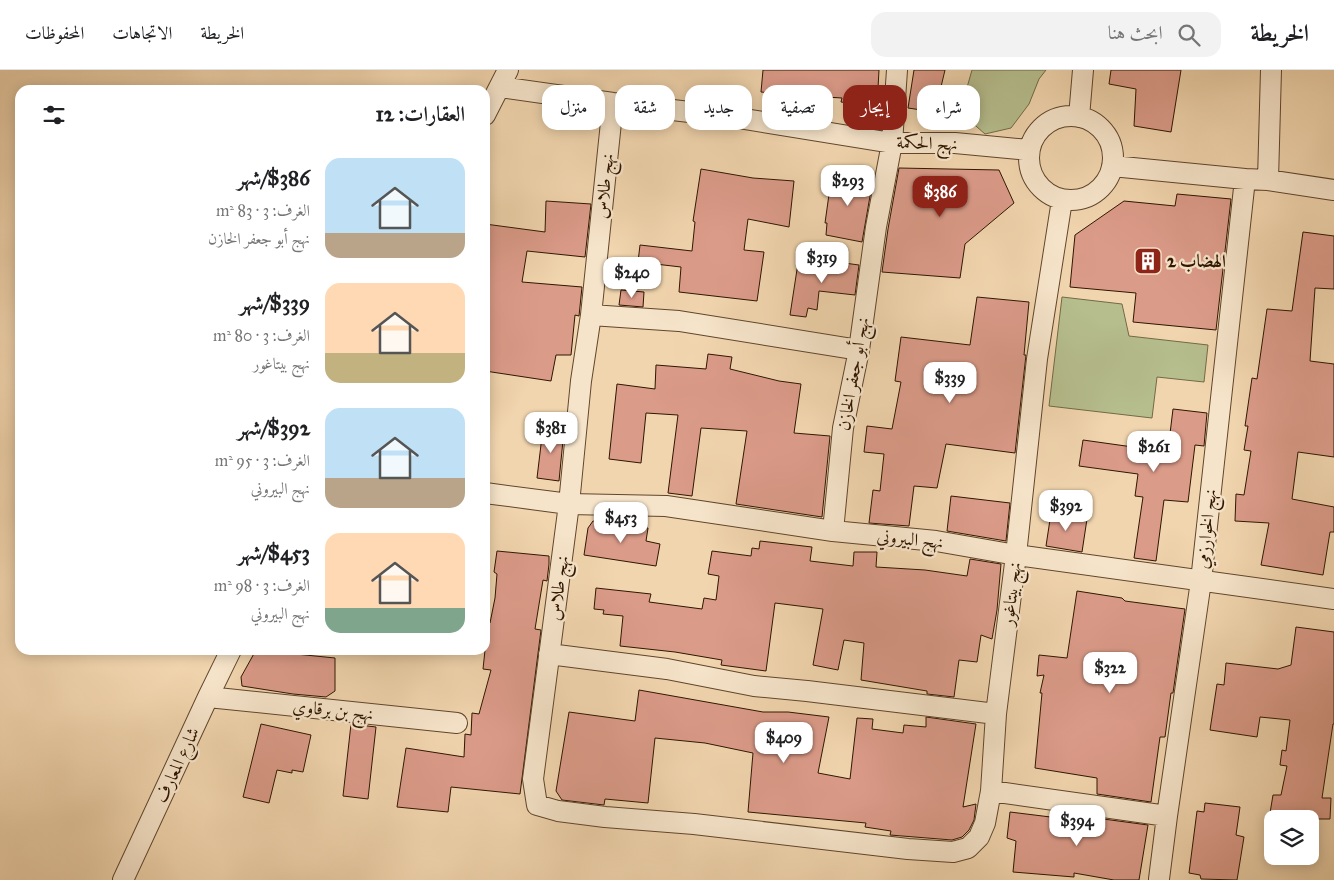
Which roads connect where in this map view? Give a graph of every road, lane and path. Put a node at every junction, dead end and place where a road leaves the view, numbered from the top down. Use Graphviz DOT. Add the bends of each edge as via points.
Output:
graph roads {
  1 [pos="898,70"];
  2 [pos="1082,70"];
  3 [pos="1272,70"];
  4 [pos="504,78"];
  5 [pos="613,103"];
  6 [pos="490,105"];
  7 [pos="1079,117"];
  8 [pos="892,143"];
  9 [pos="1029,150"];
  10 [pos="1112,166"];
  11 [pos="1245,179"];
  12 [pos="1268,180"];
  13 [pos="1334,190"];
  14 [pos="1062,200"];
  15 [pos="591,315"];
  16 [pos="859,350"];
  17 [pos="490,494"];
  18 [pos="569,504"];
  19 [pos="833,531"];
  20 [pos="1016,555"];
  21 [pos="1201,581"];
  22 [pos="1334,599"];
  23 [pos="549,654"];
  24 [pos="228,655"];
  25 [pos="208,696"];
  26 [pos="996,714"];
  27 [pos="457,724"];
  28 [pos="991,791"];
  29 [pos="1166,816"];
  30 [pos="953,852"];
  31 [pos="1159,879"];
  32 [pos="123,880"];
  1 -- 8 [label="street, نهج أبو جعفر الخازن"];
  2 -- 7 [label="street"];
  3 -- 12 [label="street"];
  4 -- 5 [label="street, نهج الحكمة"];
  4 -- 6 [label="street"];
  5 -- 8 [label="street, نهج الحكمة" via="732,117"];
  5 -- 15 [label="street, نهج طلاس"];
  7 -- 9 [label="street" via="1062,117 1047,123 1035,135"];
  7 -- 10 [label="street" via="1094,123 1106,135 1112,150"];
  8 -- 9 [label="street, نهج الحكمة"];
  8 -- 16 [label="street, نهج أبو جعفر الخازن" via="876,227"];
  9 -- 14 [label="street" via="1029,167 1036,182 1047,194"];
  10 -- 11 [label="street"];
  10 -- 14 [label="street" via="1106,182 1094,194 1079,200"];
  11 -- 12 [label="street"];
  11 -- 21 [label="street, نهج الخوارزمي"];
  12 -- 13 [label="street"];
  14 -- 20 [label="street, نهج بيتاغور" via="1037,359"];
  15 -- 16 [label="street" via="679,321"];
  15 -- 18 [label="street, نهج طلاس"];
  16 -- 19 [label="street, نهج أبو جعفر الخازن" via="843,428"];
  17 -- 18 [label="street, نهج البيروني"];
  18 -- 19 [label="street, نهج البيروني" via="666,506"];
  18 -- 23 [label="street, نهج طلاس"];
  19 -- 20 [label="street, نهج البيروني" via="936,541"];
  20 -- 21 [label="street, نهج البيروني"];
  20 -- 26 [label="street, نهج بيتاغور"];
  21 -- 22 [label="street, نهج البيروني"];
  21 -- 29 [label="street, نهج الخوارزمي"];
  23 -- 26 [label="street" via="667,669 754,686"];
  23 -- 30 [label="street, نهج طلاس" via="533,779 537,804 558,811 605,817"];
  24 -- 25 [label="street, شارع المعارف"];
  25 -- 27 [label="street, نهج بن برقاوي"];
  25 -- 32 [label="street, شارع المعارف"];
  26 -- 28 [label="street, نهج بيتاغور"];
  28 -- 29 [label="street"];
  28 -- 30 [label="street, نهج بيتاغور" via="979,837 968,848"];
  29 -- 31 [label="street, نهج الخوارزمي"];
}
